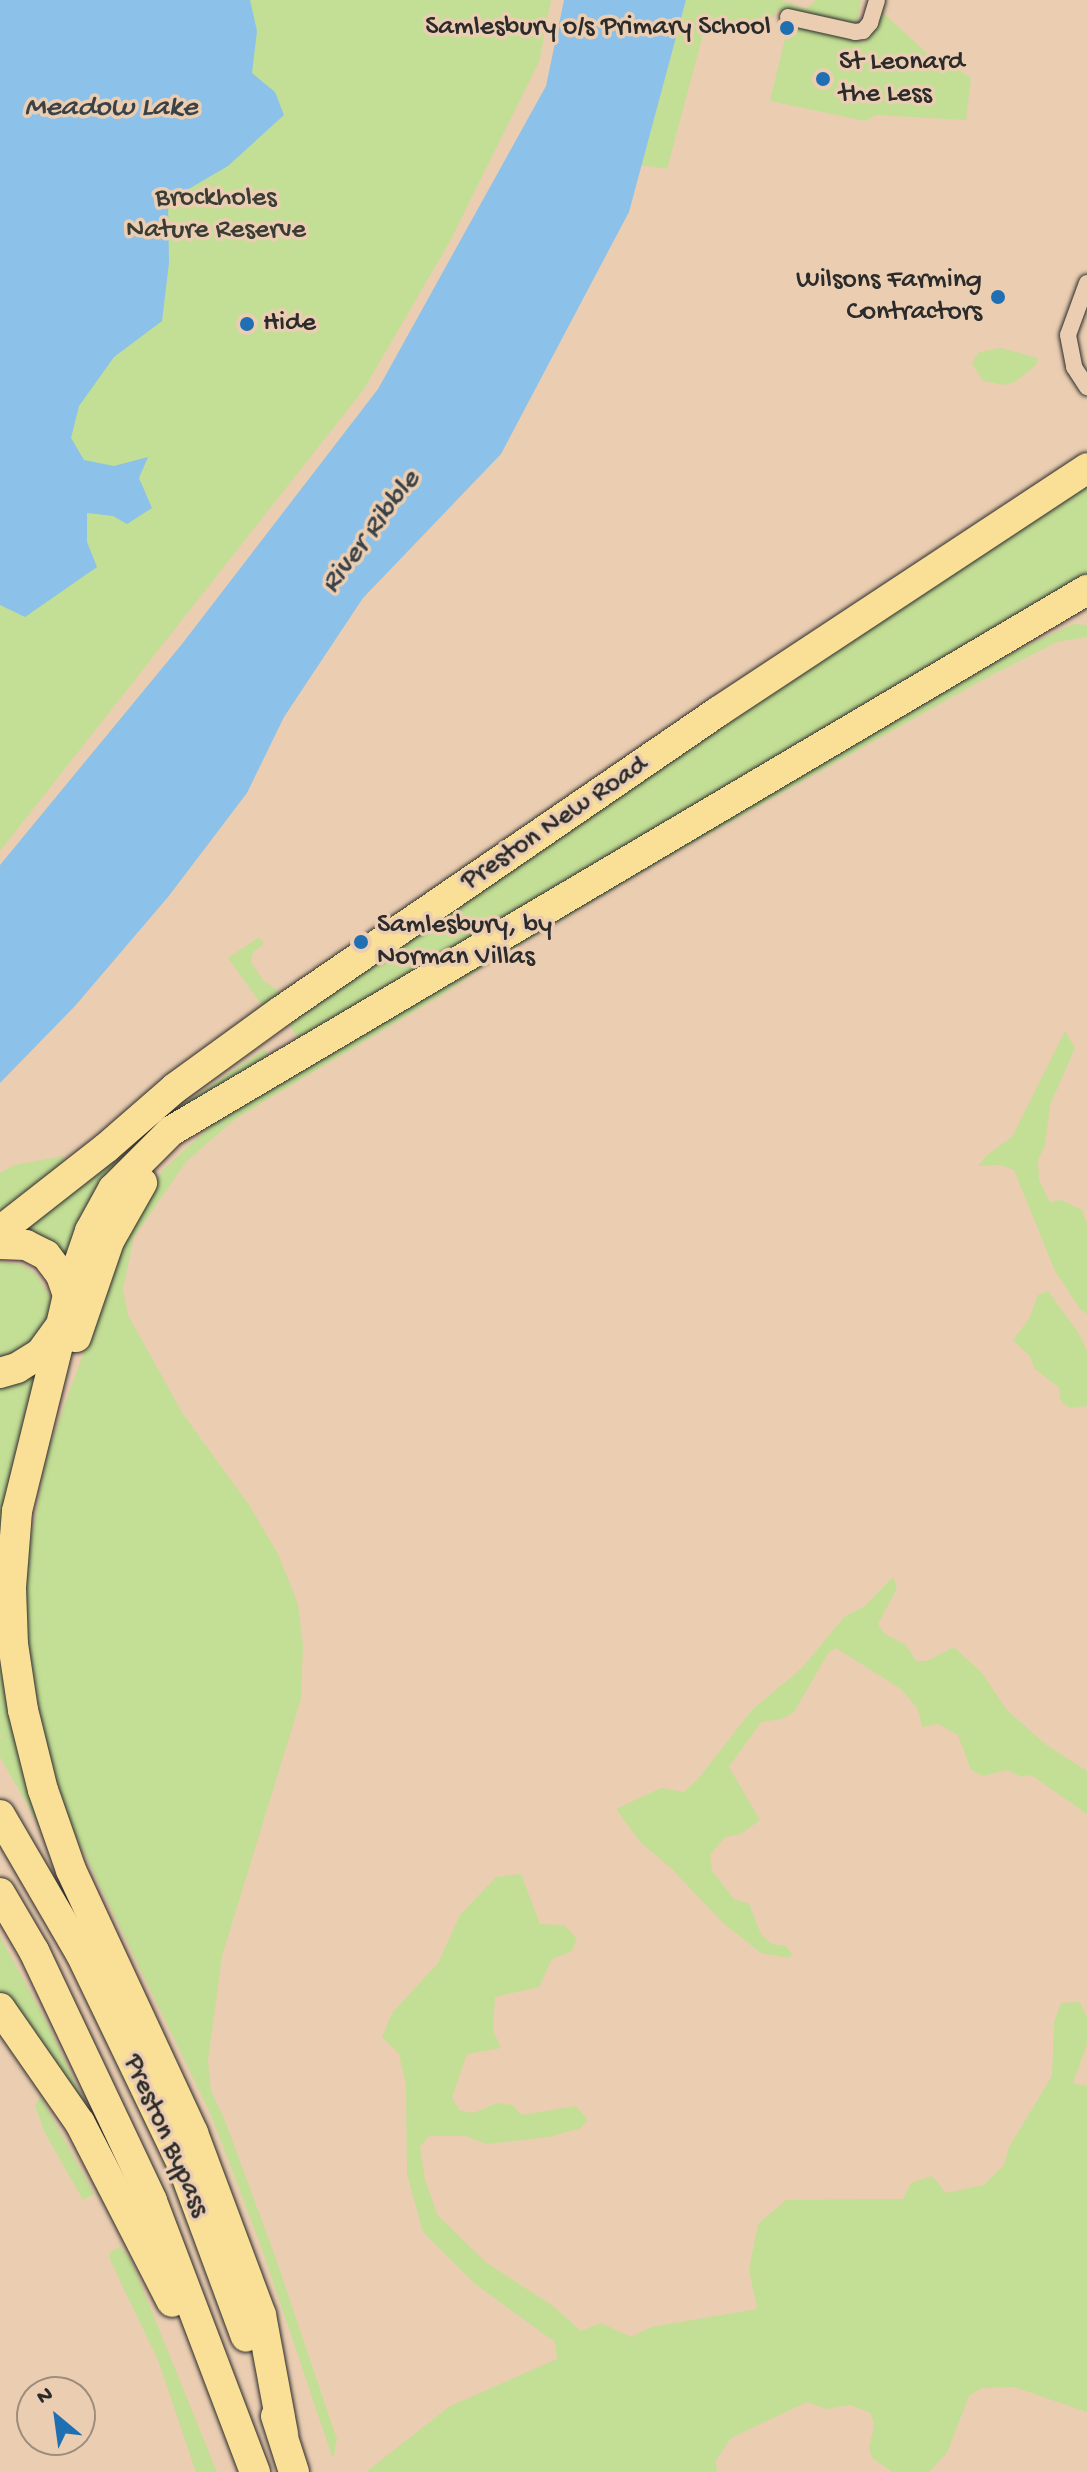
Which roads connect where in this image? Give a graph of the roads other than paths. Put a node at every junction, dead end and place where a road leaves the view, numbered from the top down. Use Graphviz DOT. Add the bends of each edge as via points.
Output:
graph roads {
  1 [pos="877,0"];
  2 [pos="788,17"];
  3 [pos="1087,283"];
  4 [pos="1087,387"];
  5 [pos="1087,468"];
  6 [pos="1087,590"];
  7 [pos="1087,618"];
  8 [pos="1002,640"];
  9 [pos="216,1102"];
  10 [pos="0,1231"];
  11 [pos="0,1244"];
  12 [pos="68,1302"];
  13 [pos="0,1373"];
  14 [pos="27,1462"];
  15 [pos="0,1815"];
  16 [pos="0,1893"];
  17 [pos="0,2008"];
  18 [pos="283,2434"];
  19 [pos="251,2461"];
  20 [pos="294,2472"];
  1 -- 2 [label="street" via="863,31"];
  3 -- 4 [label="street" via="1068,335 1074,367"];
  5 -- 10 [label="highway, Preston New Road" via="719,711 281,1011 175,1088"];
  6 -- 8 [label="highway"];
  7 -- 8 [label="highway" via="1048,621"];
  8 -- 9 [label="highway"];
  9 -- 12 [label="highway" via="171,1131 113,1189 90,1231"];
  9 -- 14 [label="highway" via="158,1162 125,1208 57,1396"];
  11 -- 12 [label="highway" via="26,1245 46,1255 61,1275"];
  12 -- 13 [label="highway" via="52,1341 41,1353"];
  12 -- 14 [label="highway"];
  14 -- 18 [label="highway" via="14,1549 13,1644 43,1790 71,1870 193,2133 261,2315"];
  15 -- 18 [label="highway, Preston Bypass" via="81,1954 182,2164"];
  16 -- 19 [label="highway, Preston Bypass" via="34,1951 152,2201"];
  17 -- 19 [label="highway" via="80,2123"];
  18 -- 20 [label="highway, Preston Bypass"];
}
